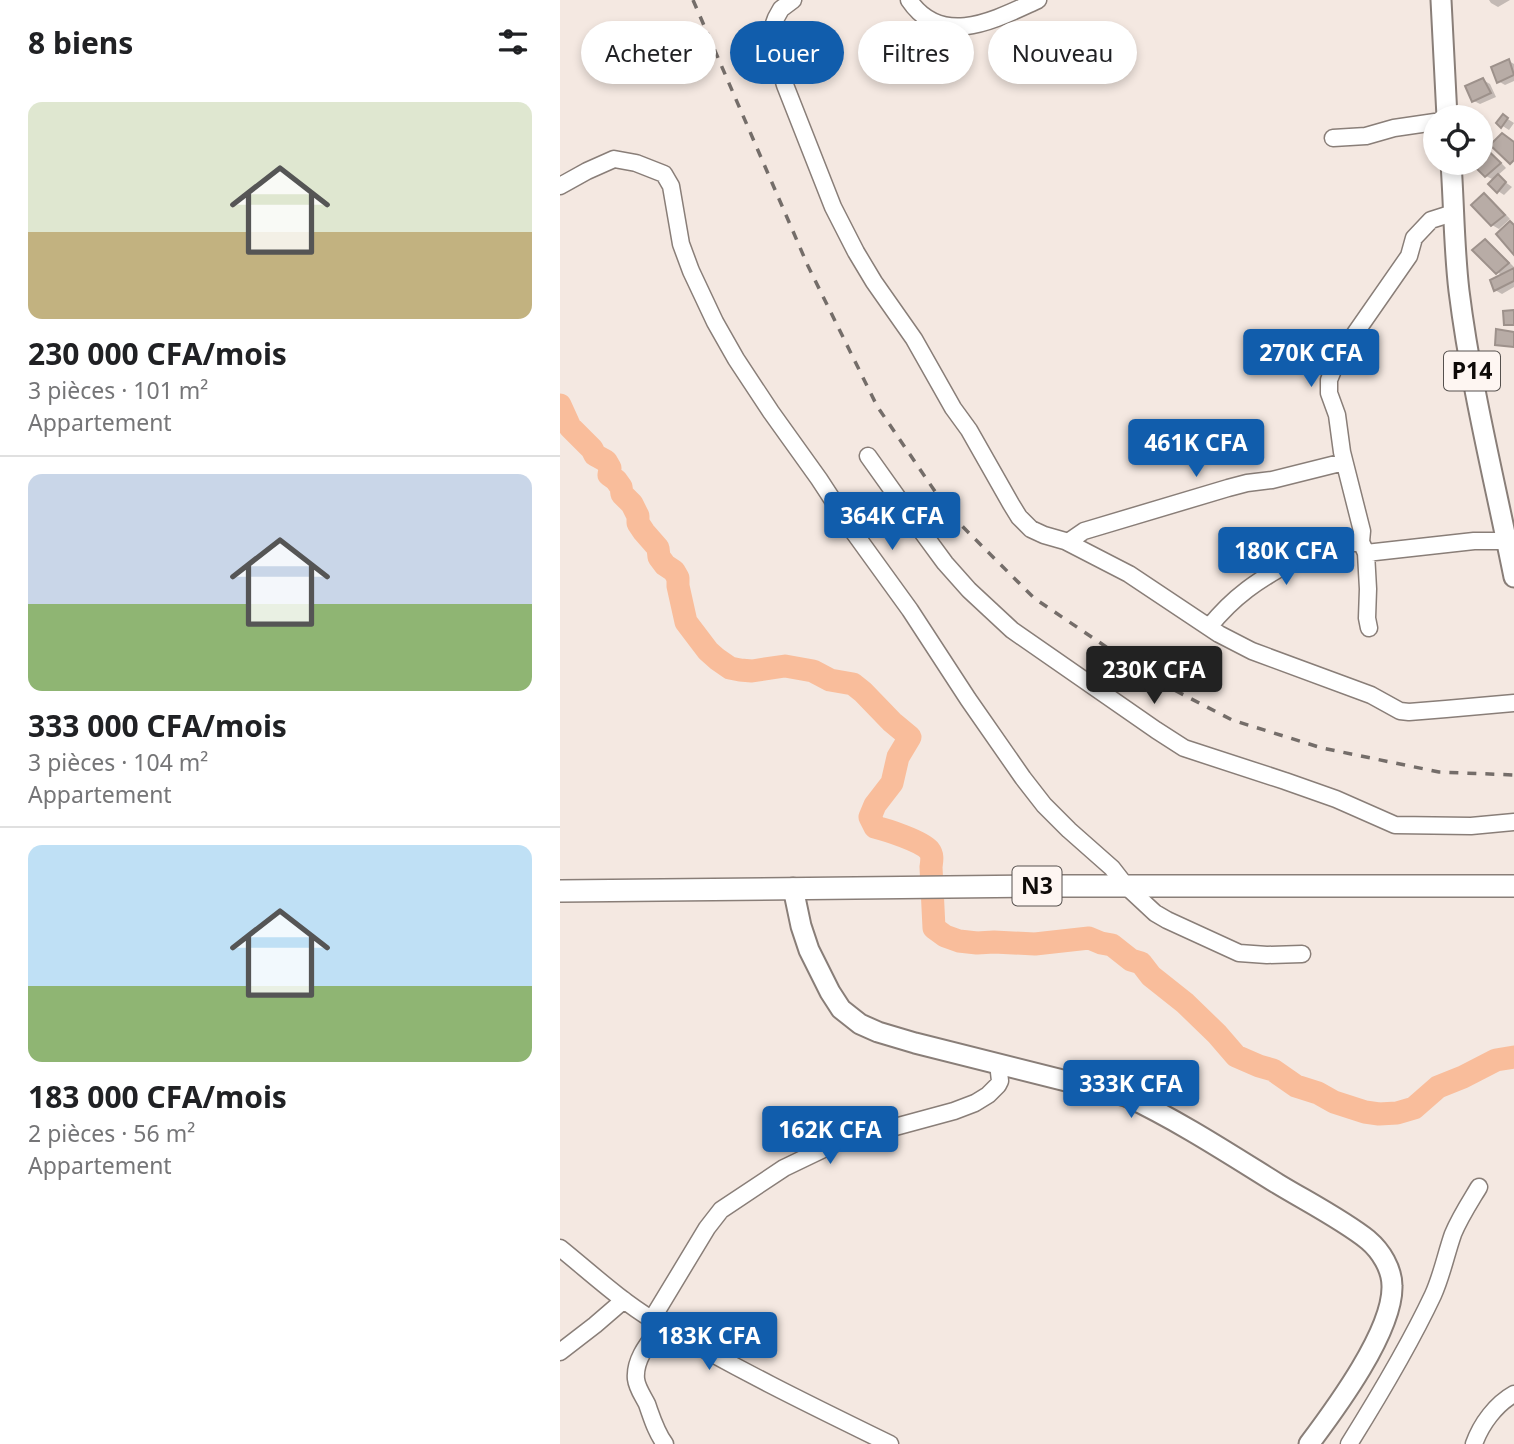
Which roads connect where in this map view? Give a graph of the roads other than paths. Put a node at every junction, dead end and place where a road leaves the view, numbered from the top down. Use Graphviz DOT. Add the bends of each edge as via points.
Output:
graph roads {
  1 [pos="793,0"];
  2 [pos="909,0"];
  3 [pos="1038,0"];
  4 [pos="1441,0"];
  5 [pos="1446,105"];
  6 [pos="1423,124"];
  7 [pos="1333,138"];
  8 [pos="1451,175"];
  9 [pos="560,186"];
  10 [pos="1453,213"];
  11 [pos="868,456"];
  12 [pos="1344,462"];
  13 [pos="1507,541"];
  14 [pos="1068,542"];
  15 [pos="1363,548"];
  16 [pos="1514,577"];
  17 [pos="1209,628"];
  18 [pos="1369,628"];
  19 [pos="1514,703"];
  20 [pos="1514,822"];
  21 [pos="1126,886"];
  22 [pos="1514,887"];
  23 [pos="793,888"];
  24 [pos="560,891"];
  25 [pos="1302,954"];
  26 [pos="998,1063"];
  27 [pos="1479,1187"];
  28 [pos="560,1248"];
  29 [pos="624,1300"];
  30 [pos="657,1322"];
  31 [pos="560,1352"];
  32 [pos="1514,1394"];
  33 [pos="665,1444"];
  34 [pos="890,1444"];
  35 [pos="1309,1444"];
  36 [pos="1349,1444"];
  37 [pos="1474,1444"];
  1 -- 14 [label="street" via="776,18 773,45 833,207 874,282 914,339 1020,517 1031,529"];
  2 -- 3 [label="street" via="929,21 963,27"];
  4 -- 5 [label="main road"];
  6 -- 7 [label="street"];
  8 -- 10 [label="main road, P14"];
  9 -- 21 [label="street" via="614,159 664,174 671,186 681,244 691,271 750,380 1023,778"];
  10 -- 12 [label="street" via="1431,220 1414,238 1409,256 1338,358 1329,393"];
  10 -- 13 [label="main road, P14" via="1459,293"];
  11 -- 20 [label="street" via="969,590 1012,630 1184,748 1310,790 1395,825"];
  12 -- 14 [label="street" via="1228,488 1084,531"];
  12 -- 15 [label="street"];
  13 -- 15 [label="street"];
  13 -- 16 [label="main road, P14"];
  14 -- 17 [label="street" via="1129,574"];
  15 -- 17 [label="street" via="1329,547 1286,565 1248,587"];
  15 -- 18 [label="street"];
  17 -- 19 [label="street" via="1261,655 1409,712"];
  21 -- 22 [label="highway, N3"];
  21 -- 23 [label="highway, N3"];
  21 -- 25 [label="street" via="1155,913 1232,950 1248,955"];
  23 -- 24 [label="highway, N3"];
  23 -- 26 [label="main road" via="809,950 841,1009 877,1032"];
  26 -- 30 [label="street" via="998,1085 975,1103 836,1143 784,1168 721,1210"];
  26 -- 35 [label="main road" via="1126,1096 1156,1110 1370,1241 1391,1273 1389,1306 1352,1382"];
  27 -- 36 [label="street" via="1453,1234 1431,1298"];
  28 -- 29 [label="street"];
  29 -- 30 [label="street"];
  29 -- 31 [label="street"];
  30 -- 33 [label="street" via="636,1378"];
  30 -- 34 [label="street"];
  32 -- 37 [label="street" via="1494,1410"];
}
